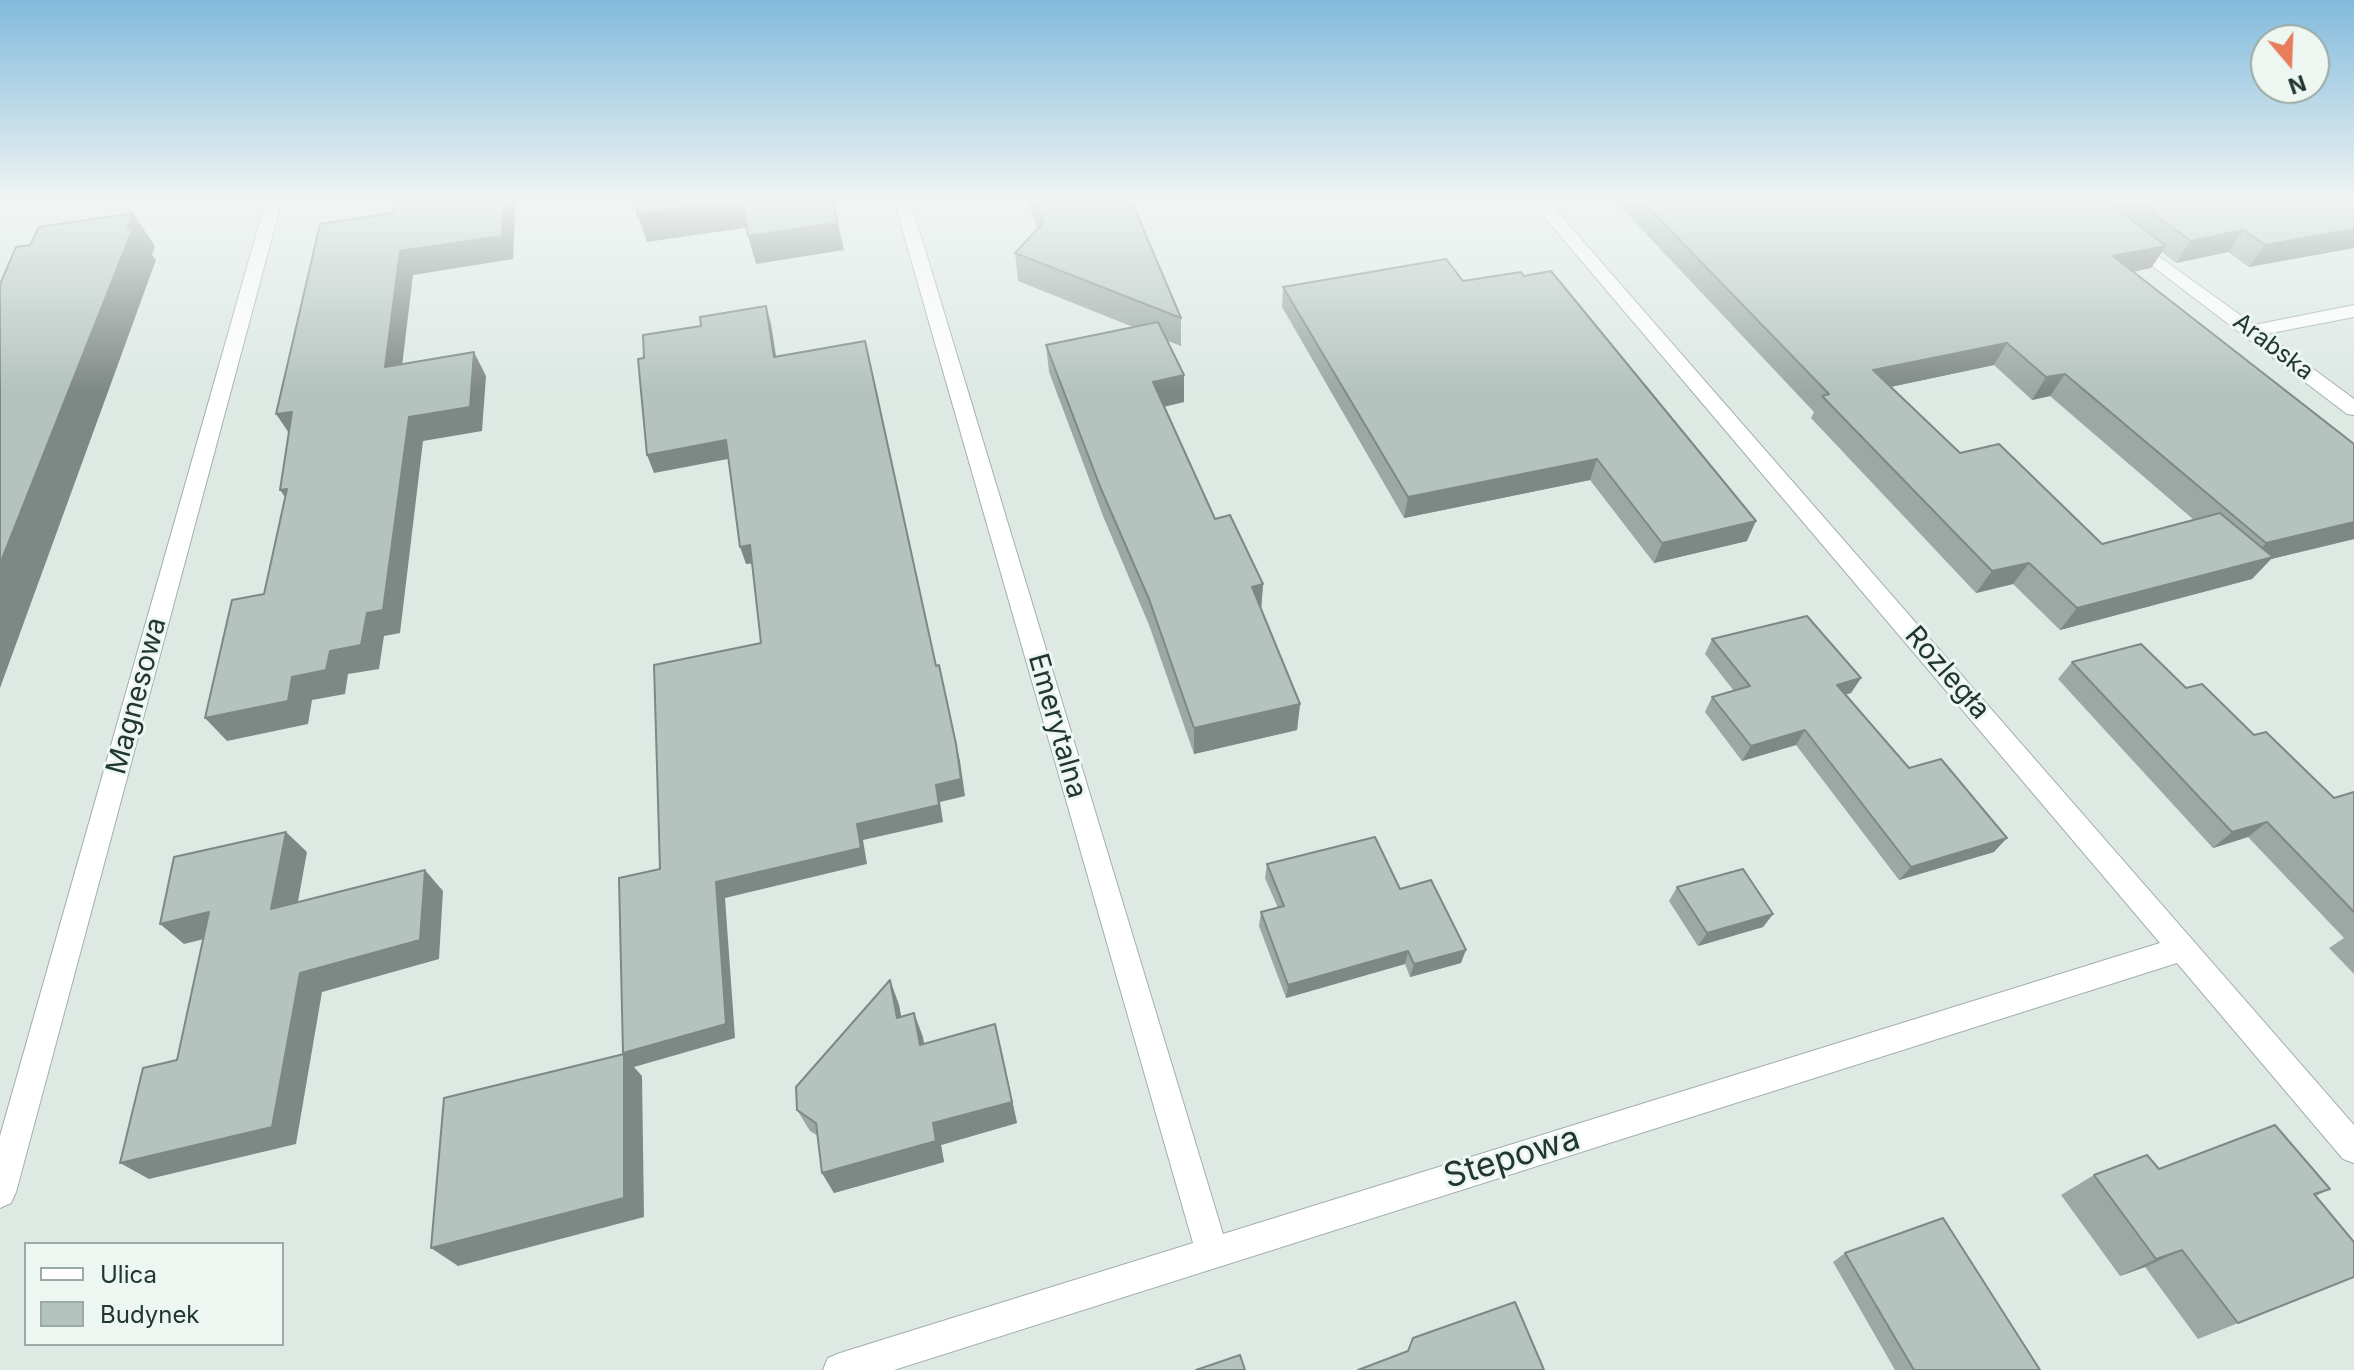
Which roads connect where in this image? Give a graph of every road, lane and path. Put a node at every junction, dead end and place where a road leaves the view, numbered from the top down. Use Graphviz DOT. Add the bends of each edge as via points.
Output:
graph roads {
  1 [pos="256,264"];
  2 [pos="921,264"];
  3 [pos="1593,264"];
  4 [pos="2161,264"];
  5 [pos="2354,311"];
  6 [pos="2252,331"];
  7 [pos="2354,409"];
  8 [pos="2184,948"];
  9 [pos="2354,1148"];
  10 [pos="0,1192"];
  11 [pos="1212,1253"];
  12 [pos="840,1370"];
  1 -- 10 [label="street, Magnesowa"];
  2 -- 11 [label="street, Emerytalna"];
  3 -- 8 [label="street, Rozległa"];
  4 -- 6 [label="street, Arabska"];
  5 -- 6 [label="street"];
  6 -- 7 [label="street, Arabska"];
  8 -- 9 [label="street, Rozległa"];
  8 -- 11 [label="street, Stepowa"];
  11 -- 12 [label="street, Stepowa"];
}
